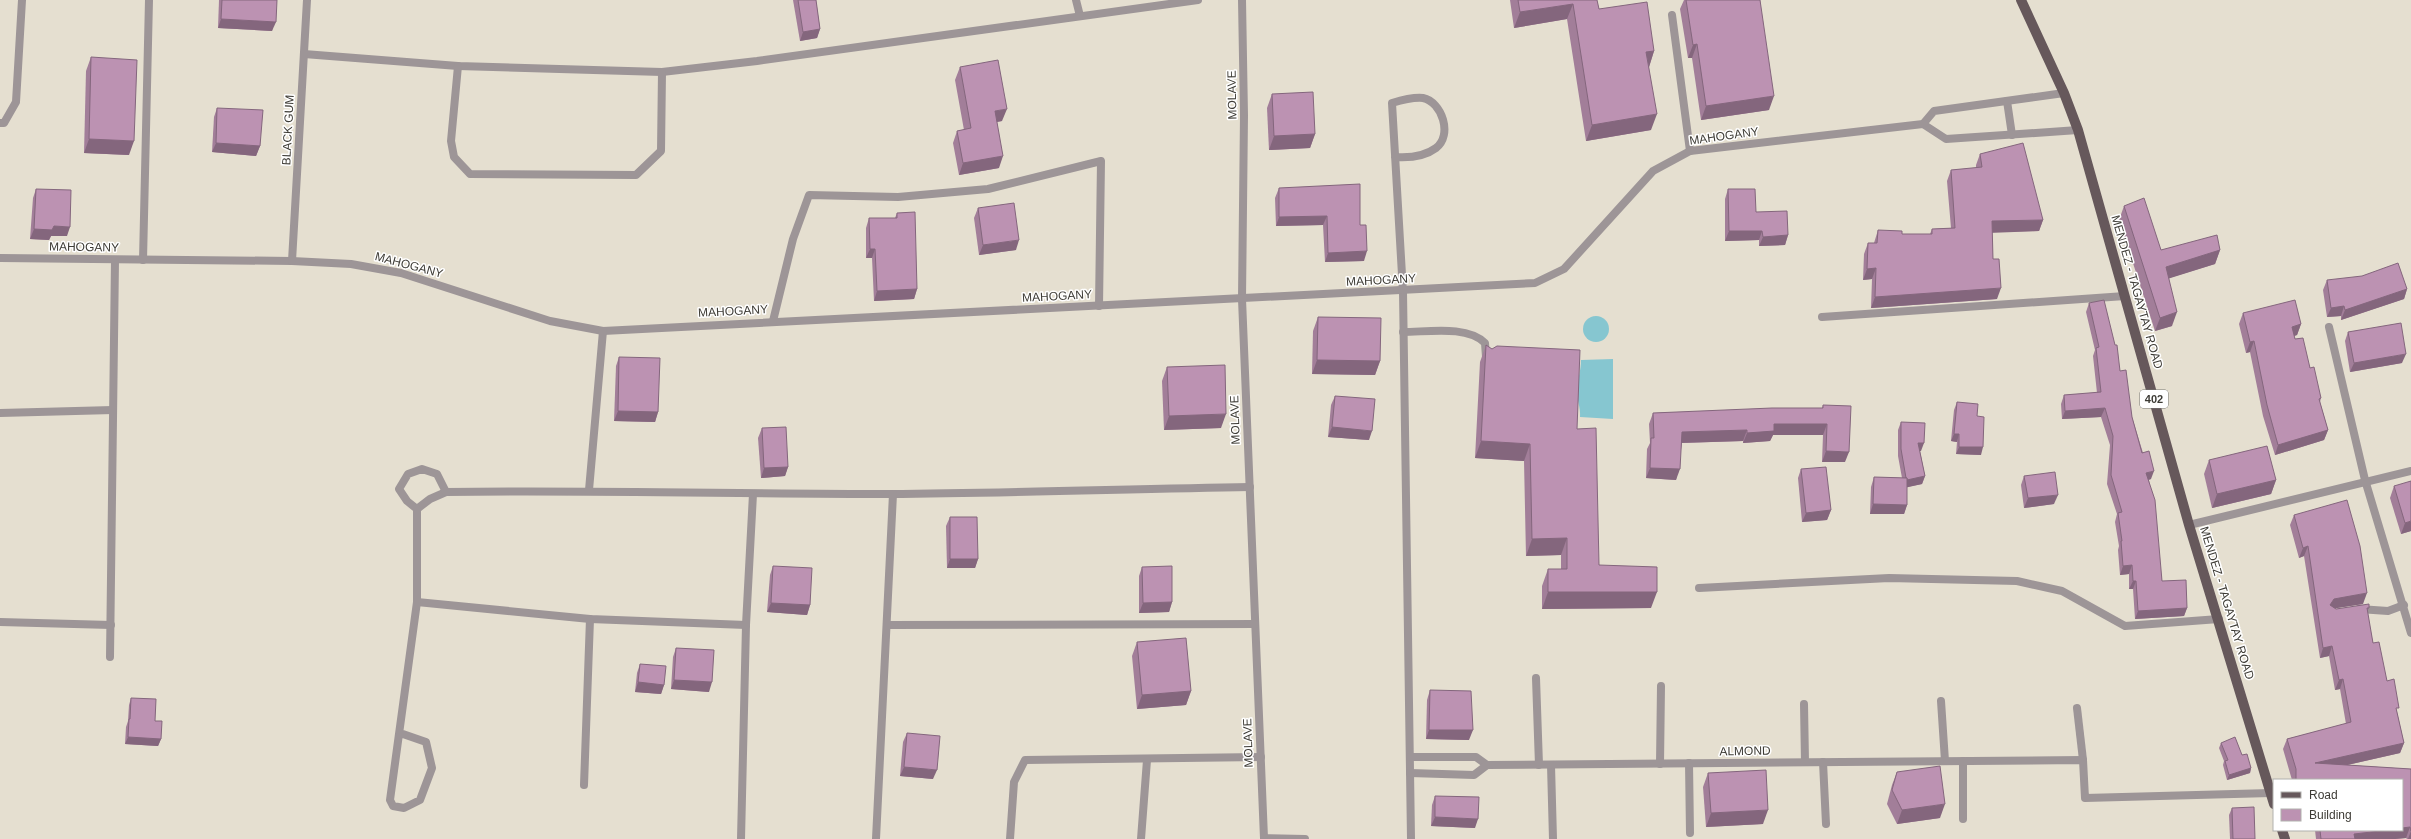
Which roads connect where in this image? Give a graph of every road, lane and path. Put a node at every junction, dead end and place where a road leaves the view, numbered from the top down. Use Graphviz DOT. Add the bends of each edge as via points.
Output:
graph roads {
  1 [pos="22,0"];
  2 [pos="149,0"];
  3 [pos="307,0"];
  4 [pos="1076,0"];
  5 [pos="1198,0"];
  6 [pos="1242,0"];
  7 [pos="2021,0"];
  8 [pos="1672,15"];
  9 [pos="1080,16"];
  10 [pos="304,54"];
  11 [pos="458,66"];
  12 [pos="662,72"];
  13 [pos="2064,93"];
  14 [pos="2007,101"];
  15 [pos="0,123"];
  16 [pos="1923,124"];
  17 [pos="2078,130"];
  18 [pos="2012,135"];
  19 [pos="1690,151"];
  20 [pos="1395,157"];
  21 [pos="0,258"];
  22 [pos="115,260"];
  23 [pos="143,260"];
  24 [pos="292,261"];
  25 [pos="1403,292"];
  26 [pos="2125,296"];
  27 [pos="1242,299"];
  28 [pos="1099,306"];
  29 [pos="1822,317"];
  30 [pos="773,321"];
  31 [pos="2329,327"];
  32 [pos="603,331"];
  33 [pos="1403,332"];
  34 [pos="1486,360"];
  35 [pos="113,410"];
  36 [pos="0,413"];
  37 [pos="2411,471"];
  38 [pos="2365,480"];
  39 [pos="1250,486"];
  40 [pos="589,490"];
  41 [pos="446,492"];
  42 [pos="753,494"];
  43 [pos="893,494"];
  44 [pos="417,509"];
  45 [pos="2189,525"];
  46 [pos="1699,588"];
  47 [pos="417,602"];
  48 [pos="2404,605"];
  49 [pos="2348,611"];
  50 [pos="590,619"];
  51 [pos="2219,619"];
  52 [pos="2410,620"];
  53 [pos="0,622"];
  54 [pos="111,624"];
  55 [pos="1256,624"];
  56 [pos="746,625"];
  57 [pos="888,625"];
  58 [pos="2411,633"];
  59 [pos="110,657"];
  60 [pos="1536,678"];
  61 [pos="1661,686"];
  62 [pos="1942,701"];
  63 [pos="1804,704"];
  64 [pos="2077,708"];
  65 [pos="400,733"];
  66 [pos="1261,757"];
  67 [pos="1410,758"];
  68 [pos="1148,760"];
  69 [pos="2082,760"];
  70 [pos="1945,761"];
  71 [pos="1963,761"];
  72 [pos="1805,762"];
  73 [pos="1823,762"];
  74 [pos="1689,763"];
  75 [pos="1660,764"];
  76 [pos="1487,765"];
  77 [pos="1539,765"];
  78 [pos="1551,765"];
  79 [pos="1410,773"];
  80 [pos="584,785"];
  81 [pos="2271,793"];
  82 [pos="2273,800"];
  83 [pos="1963,819"];
  84 [pos="1826,824"];
  85 [pos="1690,833"];
  86 [pos="1264,838"];
  87 [pos="740,839"];
  88 [pos="876,839"];
  89 [pos="1010,839"];
  90 [pos="1141,839"];
  91 [pos="1305,839"];
  92 [pos="1411,839"];
  93 [pos="1553,839"];
  1 -- 15 [label="street" via="16,102 4,123"];
  2 -- 23 [label="street"];
  3 -- 10 [label="street, BLACK GUM"];
  4 -- 9 [label="street"];
  5 -- 9 [label="street"];
  6 -- 27 [label="street, MOLAVE"];
  7 -- 13 [label="main road, MENDEZ - TAGAYTAY ROAD / 402"];
  8 -- 19 [label="street"];
  9 -- 12 [label="street"];
  10 -- 11 [label="street"];
  10 -- 24 [label="street, BLACK GUM"];
  11 -- 12 [label="street"];
  11 -- 12 [label="street" via="451,141 454,157 470,174 636,175 661,151"];
  13 -- 14 [label="street"];
  13 -- 17 [label="main road, MENDEZ - TAGAYTAY ROAD / 402"];
  14 -- 16 [label="street" via="1934,111"];
  14 -- 18 [label="street"];
  16 -- 18 [label="street" via="1946,140"];
  16 -- 19 [label="street, MAHOGANY"];
  17 -- 18 [label="street"];
  17 -- 26 [label="main road, MENDEZ - TAGAYTAY ROAD / 402"];
  19 -- 25 [label="street, MAHOGANY" via="1653,171 1564,269 1535,283"];
  20 -- 20 [label="street" via="1409,158 1426,154 1438,147 1444,136 1444,124 1434,105 1424,98 1392,103"];
  20 -- 25 [label="street"];
  21 -- 22 [label="street, MAHOGANY"];
  22 -- 23 [label="street, MAHOGANY"];
  22 -- 35 [label="street"];
  23 -- 24 [label="street, MAHOGANY"];
  24 -- 32 [label="street, MAHOGANY" via="351,264 401,273 550,321"];
  25 -- 27 [label="street, MAHOGANY"];
  25 -- 33 [label="street"];
  26 -- 29 [label="street"];
  26 -- 45 [label="main road, MENDEZ - TAGAYTAY ROAD / 402"];
  27 -- 28 [label="street, MAHOGANY"];
  27 -- 39 [label="street, MOLAVE"];
  28 -- 30 [label="street, MAHOGANY"];
  28 -- 30 [label="street" via="1101,161 988,189 898,197 809,195 793,238"];
  30 -- 32 [label="street, MAHOGANY"];
  31 -- 38 [label="street"];
  32 -- 40 [label="street"];
  33 -- 34 [label="street" via="1453,332 1477,335 1485,343"];
  33 -- 67 [label="street"];
  35 -- 36 [label="street"];
  35 -- 54 [label="street"];
  37 -- 38 [label="street"];
  38 -- 45 [label="street"];
  38 -- 48 [label="street"];
  39 -- 43 [label="street"];
  39 -- 55 [label="street, MOLAVE"];
  40 -- 41 [label="street"];
  40 -- 42 [label="street"];
  41 -- 44 [label="street" via="430,499"];
  41 -- 44 [label="street" via="437,474 422,469 408,474 399,488 407,501"];
  42 -- 43 [label="street"];
  42 -- 56 [label="street"];
  43 -- 57 [label="street"];
  44 -- 47 [label="street"];
  45 -- 51 [label="main road, MENDEZ - TAGAYTAY ROAD / 402"];
  46 -- 51 [label="street" via="1889,578 2017,581 2062,591 2125,626"];
  47 -- 50 [label="street"];
  47 -- 65 [label="street"];
  48 -- 49 [label="street" via="2388,611 2370,608"];
  48 -- 52 [label="street"];
  50 -- 56 [label="street"];
  50 -- 80 [label="street"];
  51 -- 81 [label="main road, MENDEZ - TAGAYTAY ROAD / 402"];
  52 -- 58 [label="street"];
  53 -- 54 [label="street"];
  54 -- 59 [label="street"];
  55 -- 57 [label="street"];
  55 -- 66 [label="street, MOLAVE"];
  56 -- 87 [label="street"];
  57 -- 88 [label="street"];
  60 -- 77 [label="street"];
  61 -- 75 [label="street"];
  62 -- 70 [label="street"];
  63 -- 72 [label="street"];
  64 -- 69 [label="street"];
  65 -- 65 [label="street" via="390,800 393,806 404,808 420,800 432,768 426,742"];
  66 -- 68 [label="street"];
  66 -- 86 [label="street, MOLAVE"];
  67 -- 76 [label="street" via="1476,757"];
  67 -- 79 [label="street"];
  68 -- 89 [label="street" via="1025,760 1014,782"];
  68 -- 90 [label="street"];
  69 -- 71 [label="street, ALMOND"];
  69 -- 81 [label="street" via="2084,798"];
  70 -- 71 [label="street, ALMOND"];
  70 -- 73 [label="street, ALMOND"];
  71 -- 83 [label="street"];
  72 -- 73 [label="street, ALMOND"];
  72 -- 74 [label="street, ALMOND"];
  73 -- 84 [label="street"];
  74 -- 75 [label="street, ALMOND"];
  74 -- 85 [label="street"];
  75 -- 78 [label="street, ALMOND"];
  76 -- 77 [label="street, ALMOND"];
  76 -- 79 [label="street" via="1474,775"];
  77 -- 78 [label="street, ALMOND"];
  78 -- 93 [label="street"];
  79 -- 92 [label="street"];
  81 -- 82 [label="main road, MENDEZ - TAGAYTAY ROAD / 402"];
  86 -- 91 [label="street"];
}
